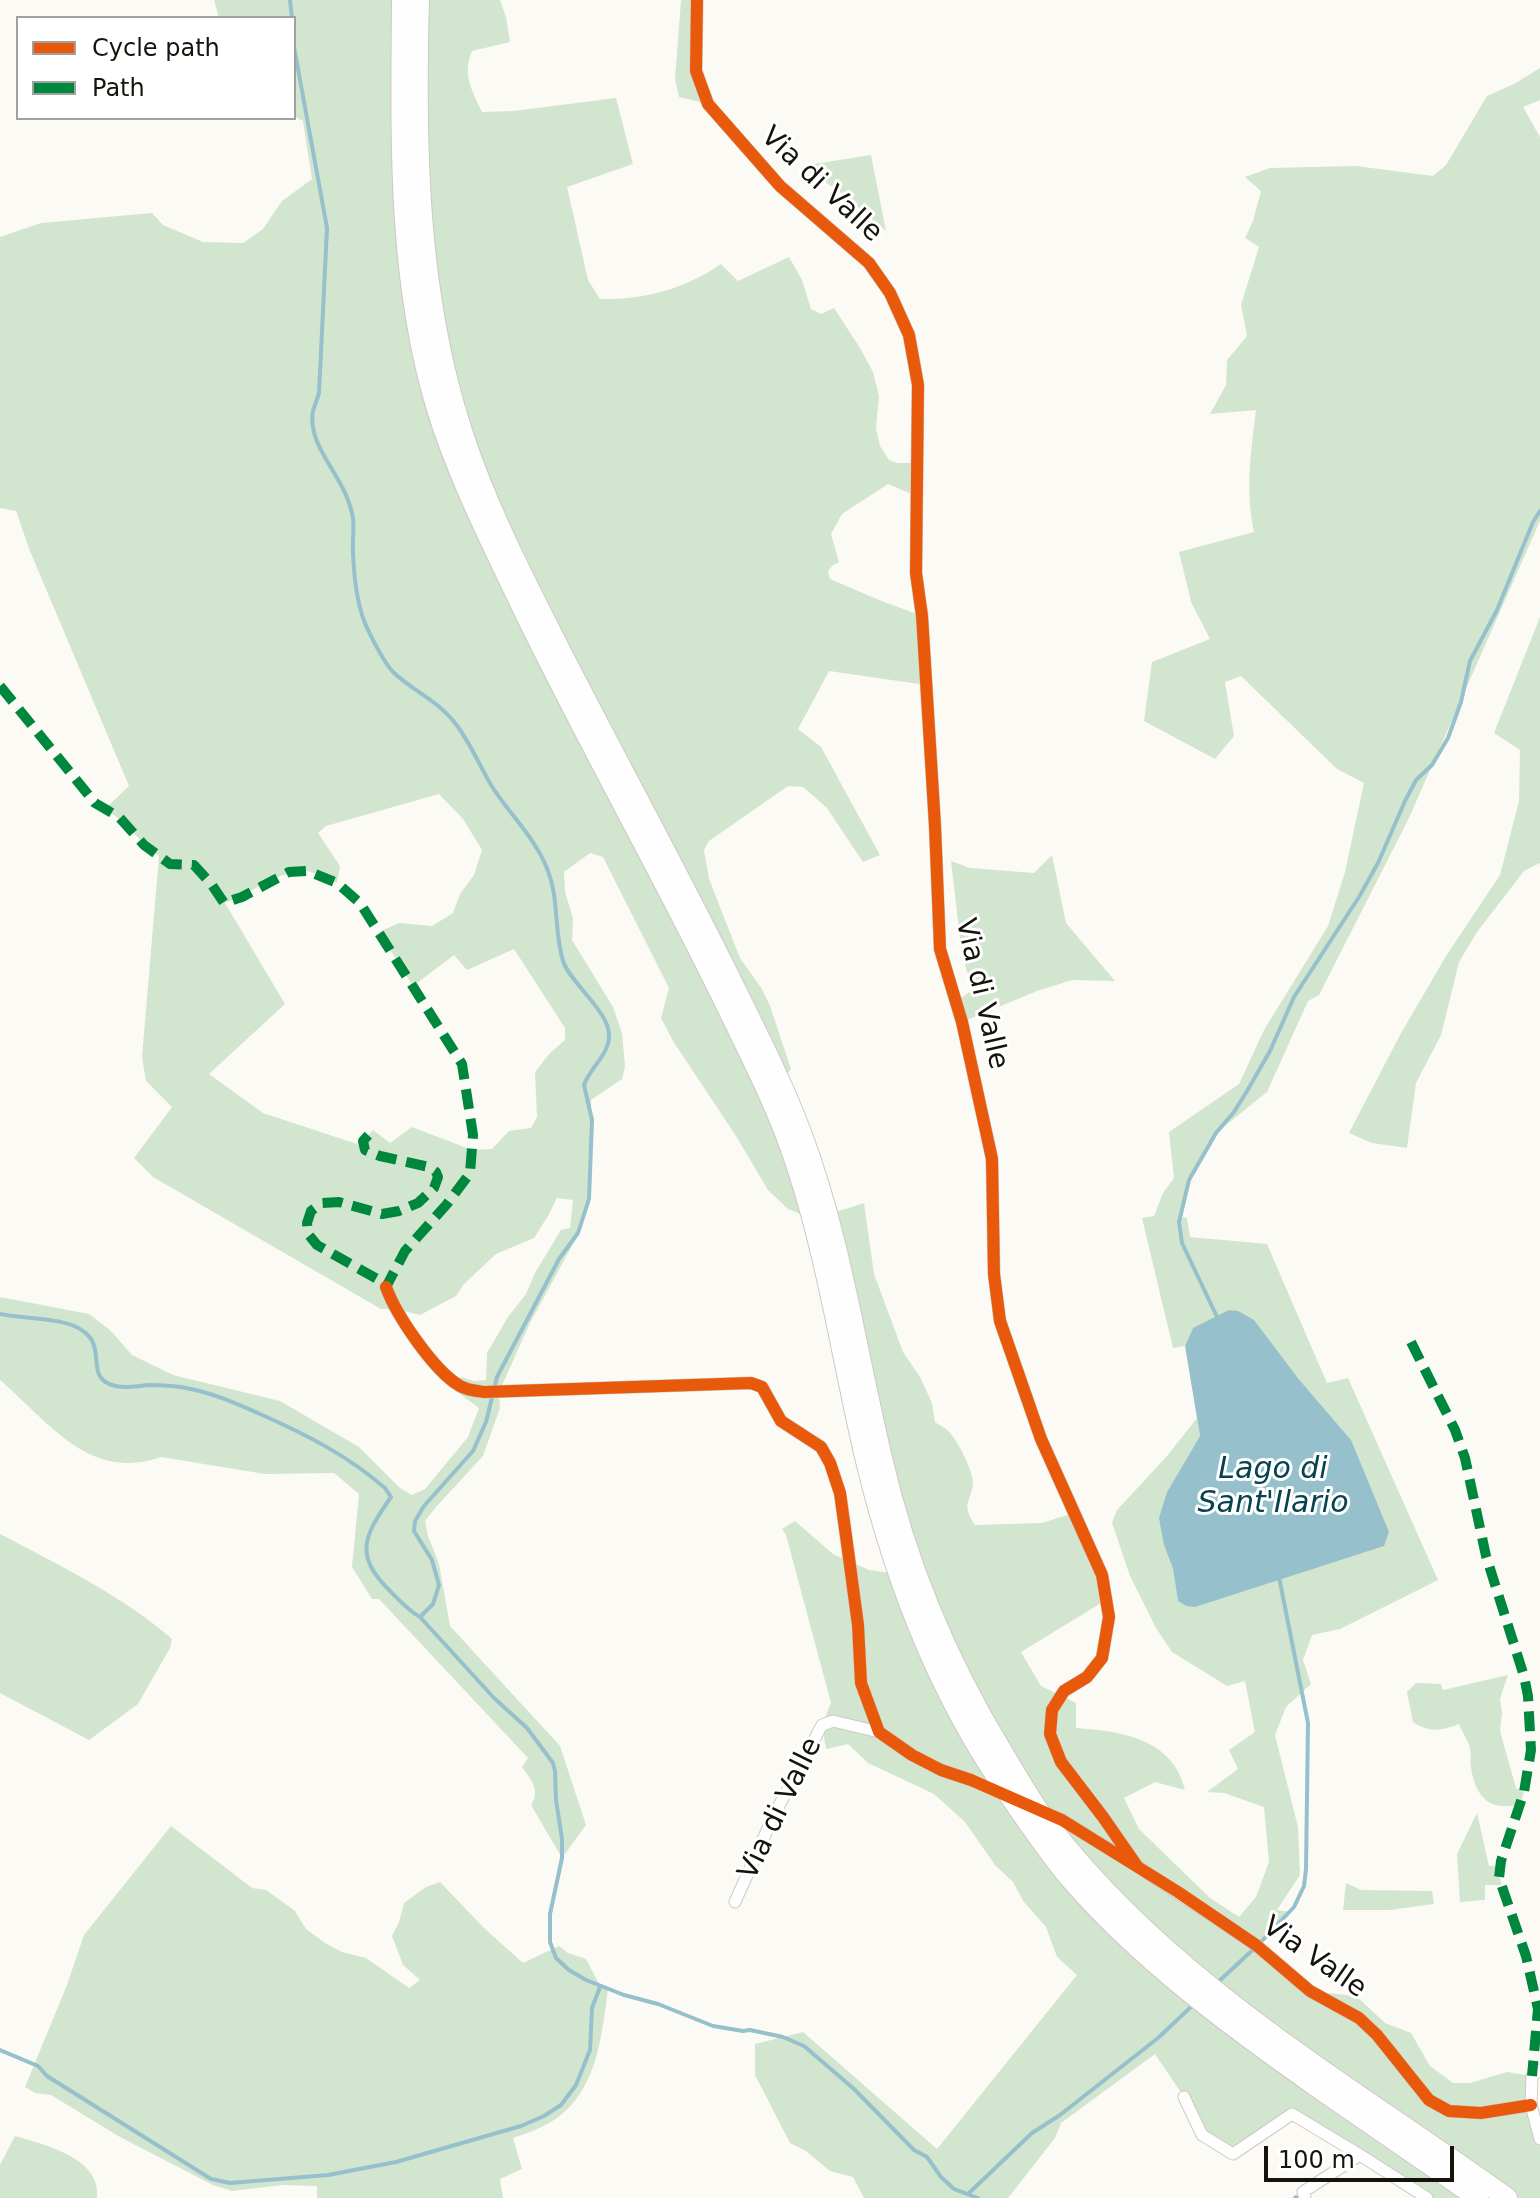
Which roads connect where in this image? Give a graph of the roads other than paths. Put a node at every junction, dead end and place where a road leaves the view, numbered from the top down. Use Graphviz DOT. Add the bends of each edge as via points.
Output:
graph roads {
  1 [pos="402,0"];
  2 [pos="419,0"];
  3 [pos="697,0"];
  4 [pos="386,1287"];
  5 [pos="879,1732"];
  6 [pos="971,1780"];
  7 [pos="1062,1820"];
  8 [pos="1137,1866"];
  9 [pos="735,1902"];
  10 [pos="1536,2073"];
  11 [pos="1184,2097"];
  12 [pos="1531,2105"];
  13 [pos="1540,2139"];
  14 [pos="1360,2155"];
  15 [pos="1305,2198"];
  16 [pos="1427,2198"];
  17 [pos="1478,2198"];
  18 [pos="1507,2198"];
  1 -- 17 [label="highway" via="406,235 414,304 451,452 559,683 677,905 786,1137 819,1245 890,1549 938,1671 1002,1786 1068,1875 1106,1916 1218,2016"];
  2 -- 18 [label="highway" via="424,246 434,316 462,432 503,535 762,1043 800,1130 837,1253 905,1546 954,1666 1049,1825 1134,1919 1236,2009"];
  3 -- 8 [label="street, Via di Valle" via="696,71 708,104 780,186 869,263 909,335 918,385 916,573 940,949 992,1159 1000,1321 1041,1439 1102,1575 1109,1617 1102,1658 1087,1677 1064,1691 1052,1710 1050,1734 1061,1762"];
  4 -- 5 [label="street" via="435,1364 463,1388 493,1392 751,1383 762,1387 781,1421 821,1447 830,1463 840,1493 861,1683"];
  5 -- 6 [label="street, Via di Valle" via="912,1755"];
  5 -- 9 [label="street, Via di Valle" via="833,1721 822,1725"];
  7 -- 8 [label="street, Via Valle"];
  8 -- 12 [label="street, Via Valle" via="1259,1948 1310,1991 1359,2018 1429,2100 1449,2111 1481,2113"];
  10 -- 12 [label="street"];
  11 -- 14 [label="street" via="1202,2135 1233,2154 1292,2114"];
  12 -- 13 [label="street"];
  14 -- 15 [label="street" via="1303,2192"];
  14 -- 16 [label="street"];
}
